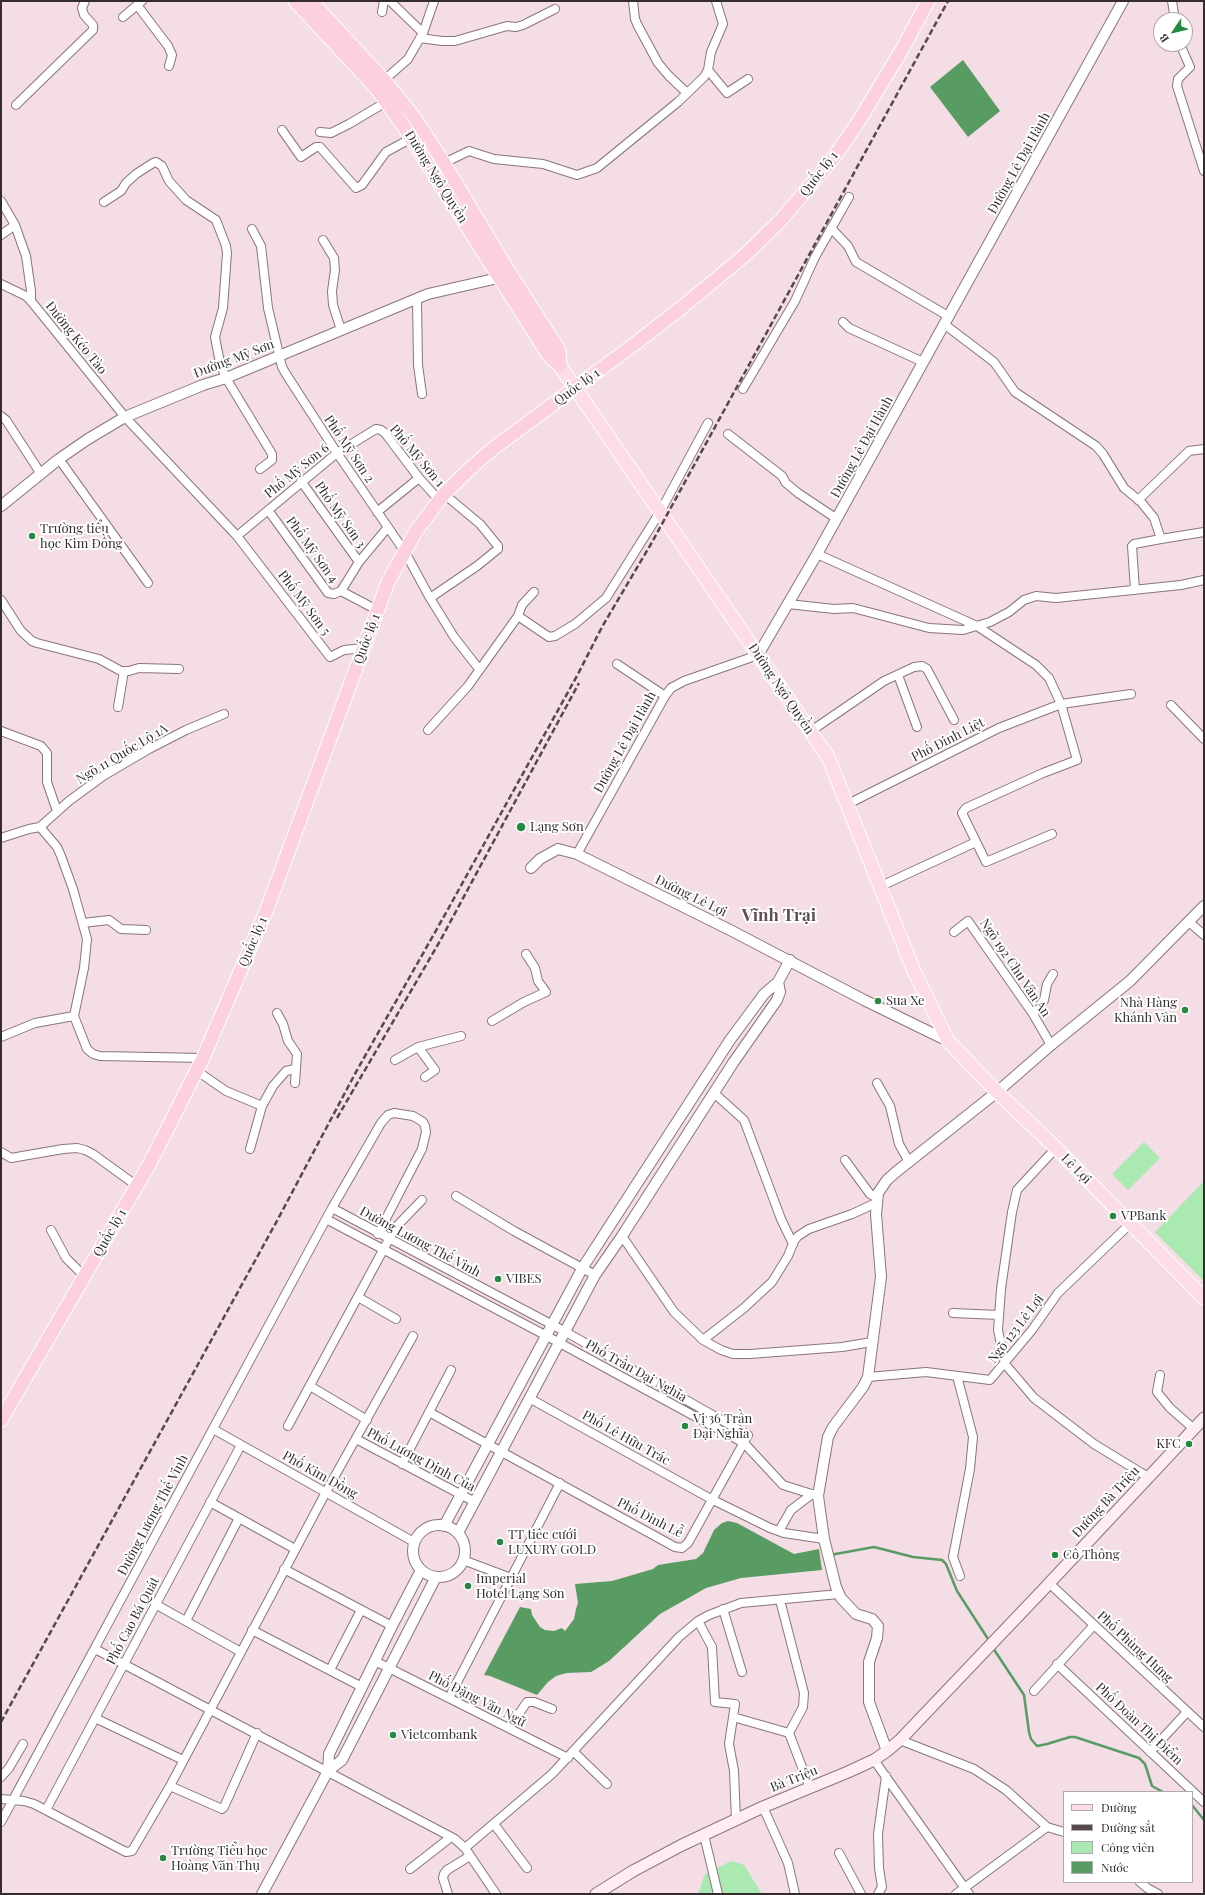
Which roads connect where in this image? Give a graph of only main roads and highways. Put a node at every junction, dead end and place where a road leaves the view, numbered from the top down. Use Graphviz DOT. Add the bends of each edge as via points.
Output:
graph roads {
  1 [pos="295,1"];
  2 [pos="311,1"];
  3 [pos="928,1"];
  4 [pos="380,84"];
  5 [pos="504,275"];
  6 [pos="560,366"];
  7 [pos="575,388"];
  8 [pos="948,1040"];
  9 [pos="1204,1298"];
  10 [pos="1204,1418"];
  11 [pos="1,1420"];
  12 [pos="978,1658"];
  13 [pos="596,1894"];
  1 -- 4 [label="highway, Đường Ngô Quyền"];
  2 -- 4 [label="highway, Đường Ngô Quyền"];
  3 -- 7 [label="highway, Quốc lộ 1" via="857,124 818,177 779,222 707,287"];
  4 -- 5 [label="highway, Đường Ngô Quyền" via="386,102"];
  4 -- 5 [label="highway, Đường Ngô Quyền" via="414,117 444,163"];
  5 -- 6 [label="highway, Đường Ngô Quyền" via="549,356"];
  6 -- 7 [label="main road, Đường Ngô Quyền"];
  7 -- 8 [label="main road, Đường Ngô Quyền" via="828,758 914,971"];
  7 -- 11 [label="highway, Quốc lộ 1" via="495,447 442,497 416,531 388,582 267,909 197,1072 137,1186"];
  8 -- 9 [label="main road, Lê Lợi"];
  10 -- 12 [label="main road, Đường Bà Triệu"];
  12 -- 13 [label="main road, Bà Triệu" via="900,1740 874,1760 704,1835"];
}
